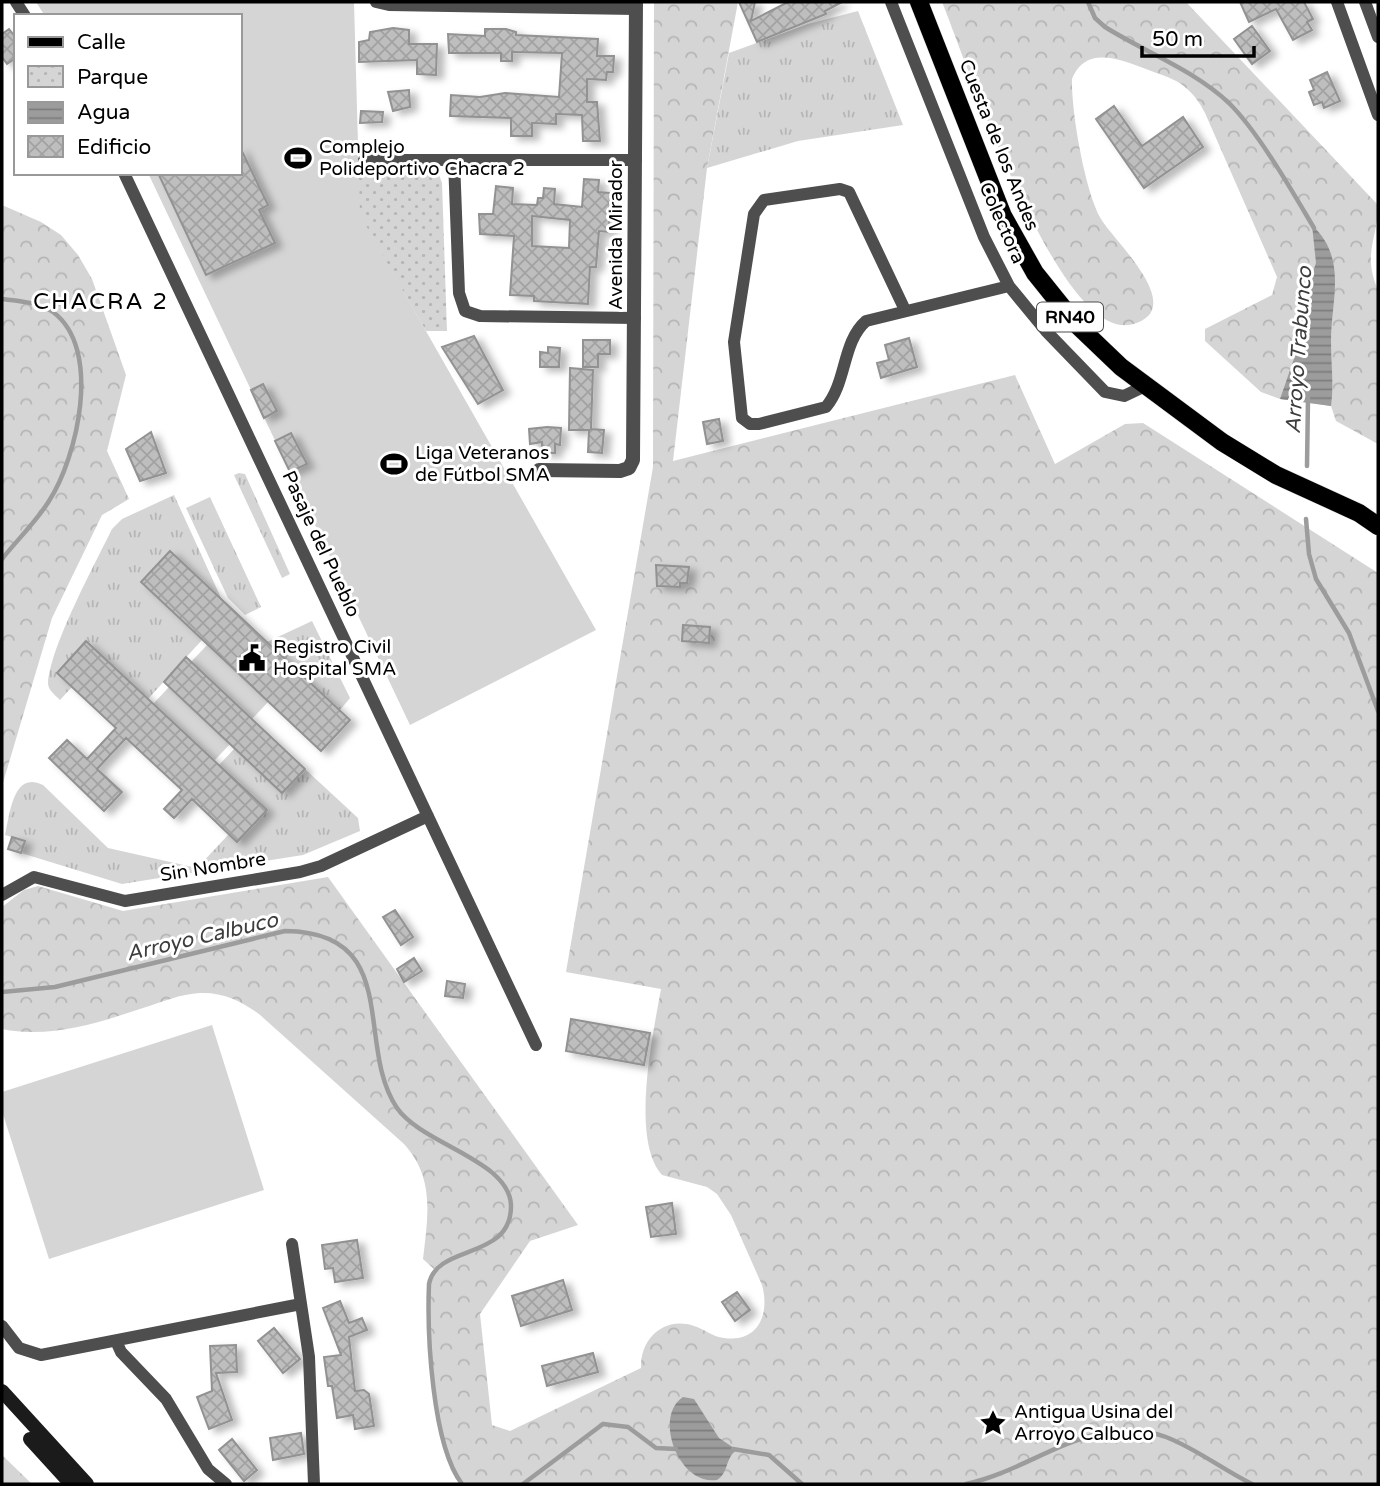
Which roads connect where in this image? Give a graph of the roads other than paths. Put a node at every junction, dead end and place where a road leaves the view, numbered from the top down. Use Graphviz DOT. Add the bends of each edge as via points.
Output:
graph roads {
  1 [pos="376,2"];
  2 [pos="891,2"];
  3 [pos="919,2"];
  4 [pos="1337,2"];
  5 [pos="1365,2"];
  6 [pos="636,5"];
  7 [pos="1378,37"];
  8 [pos="1378,116"];
  9 [pos="364,160"];
  10 [pos="454,160"];
  11 [pos="636,160"];
  12 [pos="125,175"];
  13 [pos="1009,286"];
  14 [pos="905,310"];
  15 [pos="635,318"];
  16 [pos="1145,386"];
  17 [pos="539,470"];
  18 [pos="1359,513"];
  19 [pos="1378,516"];
  20 [pos="1378,526"];
  21 [pos="428,816"];
  22 [pos="2,895"];
  23 [pos="536,1045"];
  24 [pos="292,1244"];
  25 [pos="301,1304"];
  26 [pos="2,1326"];
  27 [pos="110,1342"];
  28 [pos="2,1391"];
  29 [pos="2,1406"];
  30 [pos="71,1484"];
  31 [pos="87,1484"];
  32 [pos="226,1484"];
  33 [pos="314,1484"];
  1 -- 6 [label="street"];
  2 -- 13 [label="street, Colectora" via="984,237"];
  3 -- 16 [label="main road, Cuesta de los Andes / RN40" via="1018,246 1076,324"];
  4 -- 8 [label="street"];
  5 -- 7 [label="street"];
  6 -- 11 [label="street, Avenida Mirador"];
  9 -- 10 [label="street"];
  10 -- 11 [label="street"];
  10 -- 15 [label="street" via="459,293 466,311 480,316"];
  11 -- 15 [label="street, Avenida Mirador"];
  12 -- 21 [label="street, Pasaje del Pueblo"];
  13 -- 14 [label="street"];
  13 -- 16 [label="street, Colectora" via="1045,331 1105,392 1124,396"];
  14 -- 14 [label="street" via="849,192 840,189 764,200 754,214 734,342 742,418 759,424 826,407 861,325 872,317"];
  15 -- 17 [label="street, Avenida Mirador" via="634,455 629,468"];
  16 -- 18 [label="main road, Cuesta de los Andes / RN40" via="1248,459"];
  18 -- 19 [label="main road, Cuesta de los Andes / RN40"];
  18 -- 20 [label="main road, Cuesta de los Andes / RN40"];
  21 -- 22 [label="street, Sin Nombre" via="300,872 125,901 34,877"];
  21 -- 23 [label="street, Pasaje del Pueblo"];
  24 -- 25 [label="street"];
  25 -- 27 [label="street"];
  25 -- 33 [label="street" via="309,1357"];
  26 -- 27 [label="street" via="13,1343 34,1354"];
  27 -- 32 [label="street" via="170,1405 208,1469"];
  28 -- 31 [label="main road"];
  29 -- 30 [label="main road"];
}
